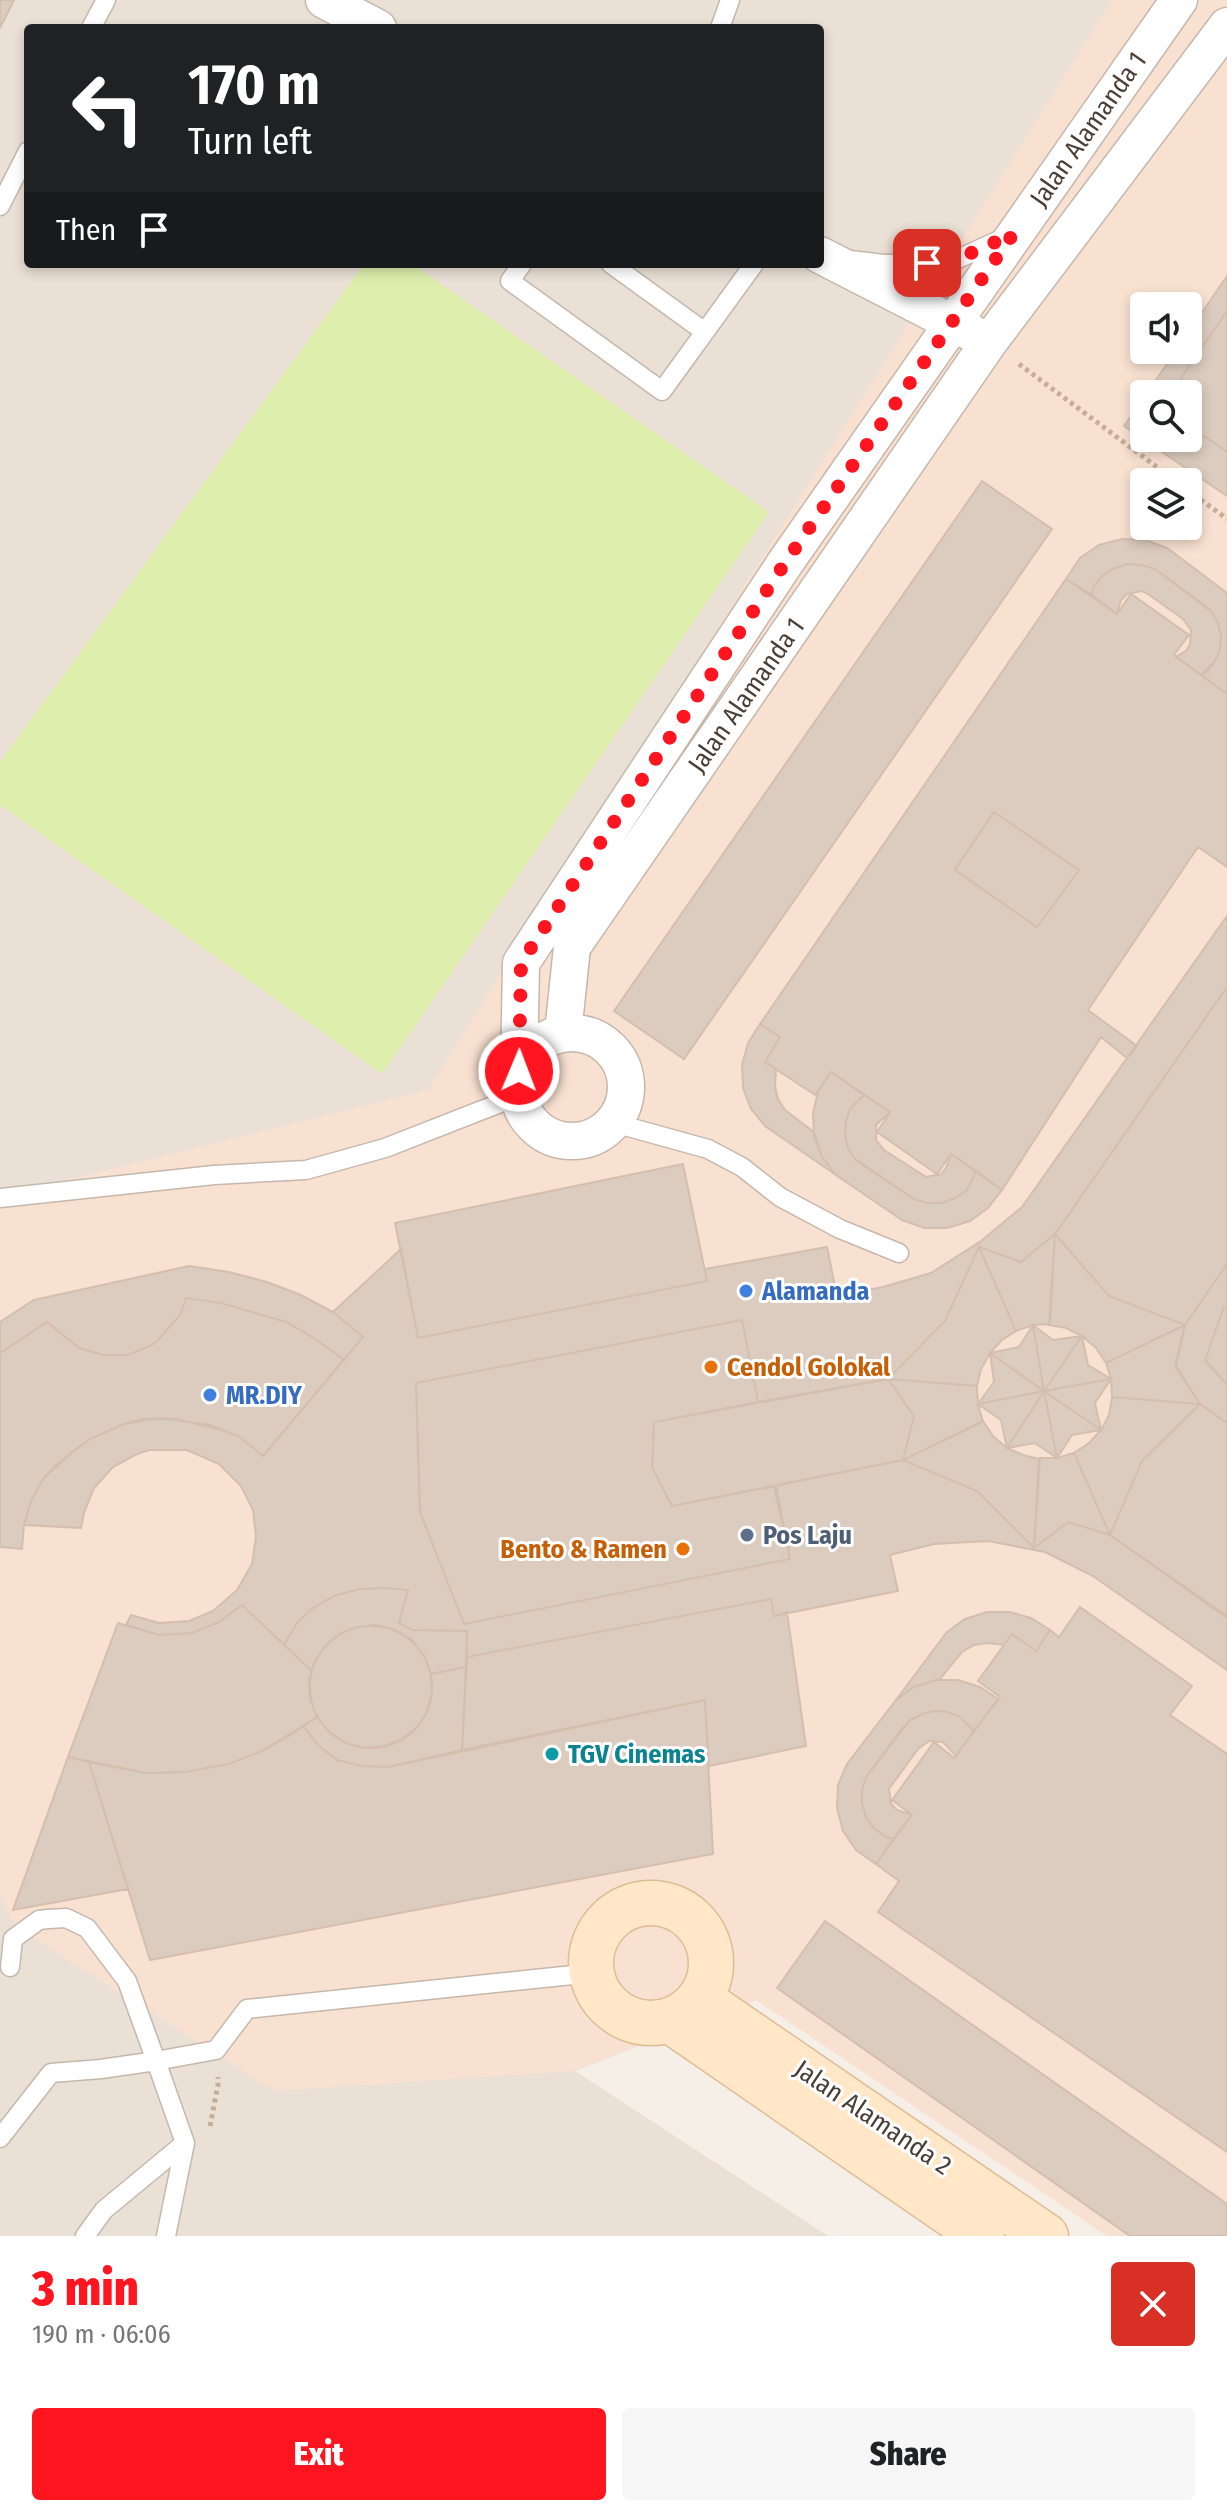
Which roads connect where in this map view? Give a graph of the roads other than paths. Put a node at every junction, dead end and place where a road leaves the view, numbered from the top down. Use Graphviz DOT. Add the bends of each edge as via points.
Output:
graph roads {
  1 [pos="106,0"];
  2 [pos="324,0"];
  3 [pos="730,0"];
  4 [pos="1179,0"];
  5 [pos="93,24"];
  6 [pos="370,24"];
  7 [pos="721,24"];
  8 [pos="1227,26"];
  9 [pos="24,159"];
  10 [pos="0,206"];
  11 [pos="1013,234"];
  12 [pos="824,256"];
  13 [pos="824,257"];
  14 [pos="519,268"];
  15 [pos="617,268"];
  16 [pos="751,268"];
  17 [pos="951,323"];
  18 [pos="705,332"];
  19 [pos="989,342"];
  20 [pos="563,1033"];
  21 [pos="519,1084"];
  22 [pos="614,1123"];
  23 [pos="0,1198"];
  24 [pos="899,1253"];
  25 [pos="10,1967"];
  26 [pos="592,1973"];
  27 [pos="684,2010"];
  28 [pos="156,2061"];
  29 [pos="0,2138"];
  30 [pos="185,2143"];
  31 [pos="85,2236"];
  32 [pos="166,2236"];
  33 [pos="982,2236"];
  34 [pos="1046,2236"];
  1 -- 5 [label="lane"];
  2 -- 6 [label="street"];
  3 -- 7 [label="lane"];
  4 -- 11 [label="street, Jalan Alamanda 1"];
  8 -- 19 [label="street, Jalan Alamanda 1"];
  9 -- 10 [label="lane"];
  11 -- 12 [label="lane" via="949,263 884,264"];
  11 -- 17 [label="street, Jalan Alamanda 1"];
  13 -- 17 [label="street"];
  14 -- 18 [label="lane" via="510,281 662,391"];
  15 -- 18 [label="lane"];
  16 -- 18 [label="lane"];
  17 -- 19 [label="street"];
  17 -- 21 [label="street, Jalan Alamanda 1" via="521,963"];
  19 -- 20 [label="street, Jalan Alamanda 1" via="572,947"];
  20 -- 21 [label="street" via="536,1046"];
  20 -- 22 [label="street" via="589,1035 612,1049 625,1073 626,1099"];
  21 -- 22 [label="street" via="527,1118 545,1134 568,1142 595,1138"];
  21 -- 23 [label="lane" via="385,1148 306,1170"];
  22 -- 24 [label="lane" via="708,1149 780,1197"];
  25 -- 28 [label="lane" via="13,1939 39,1920 66,1918 87,1928 127,1981"];
  26 -- 27 [label="street" via="598,1992 629,2019 649,2023"];
  26 -- 27 [label="street" via="598,1934 612,1918 629,1907 669,1905 701,1928 712,1964 709,1982"];
  26 -- 28 [label="lane" via="247,2009 216,2050"];
  27 -- 33 [label="street, Jalan Alamanda 2"];
  27 -- 34 [label="street, Jalan Alamanda 2"];
  28 -- 29 [label="lane" via="51,2073"];
  28 -- 30 [label="lane"];
  30 -- 31 [label="lane" via="104,2210"];
  30 -- 32 [label="lane"];
}
